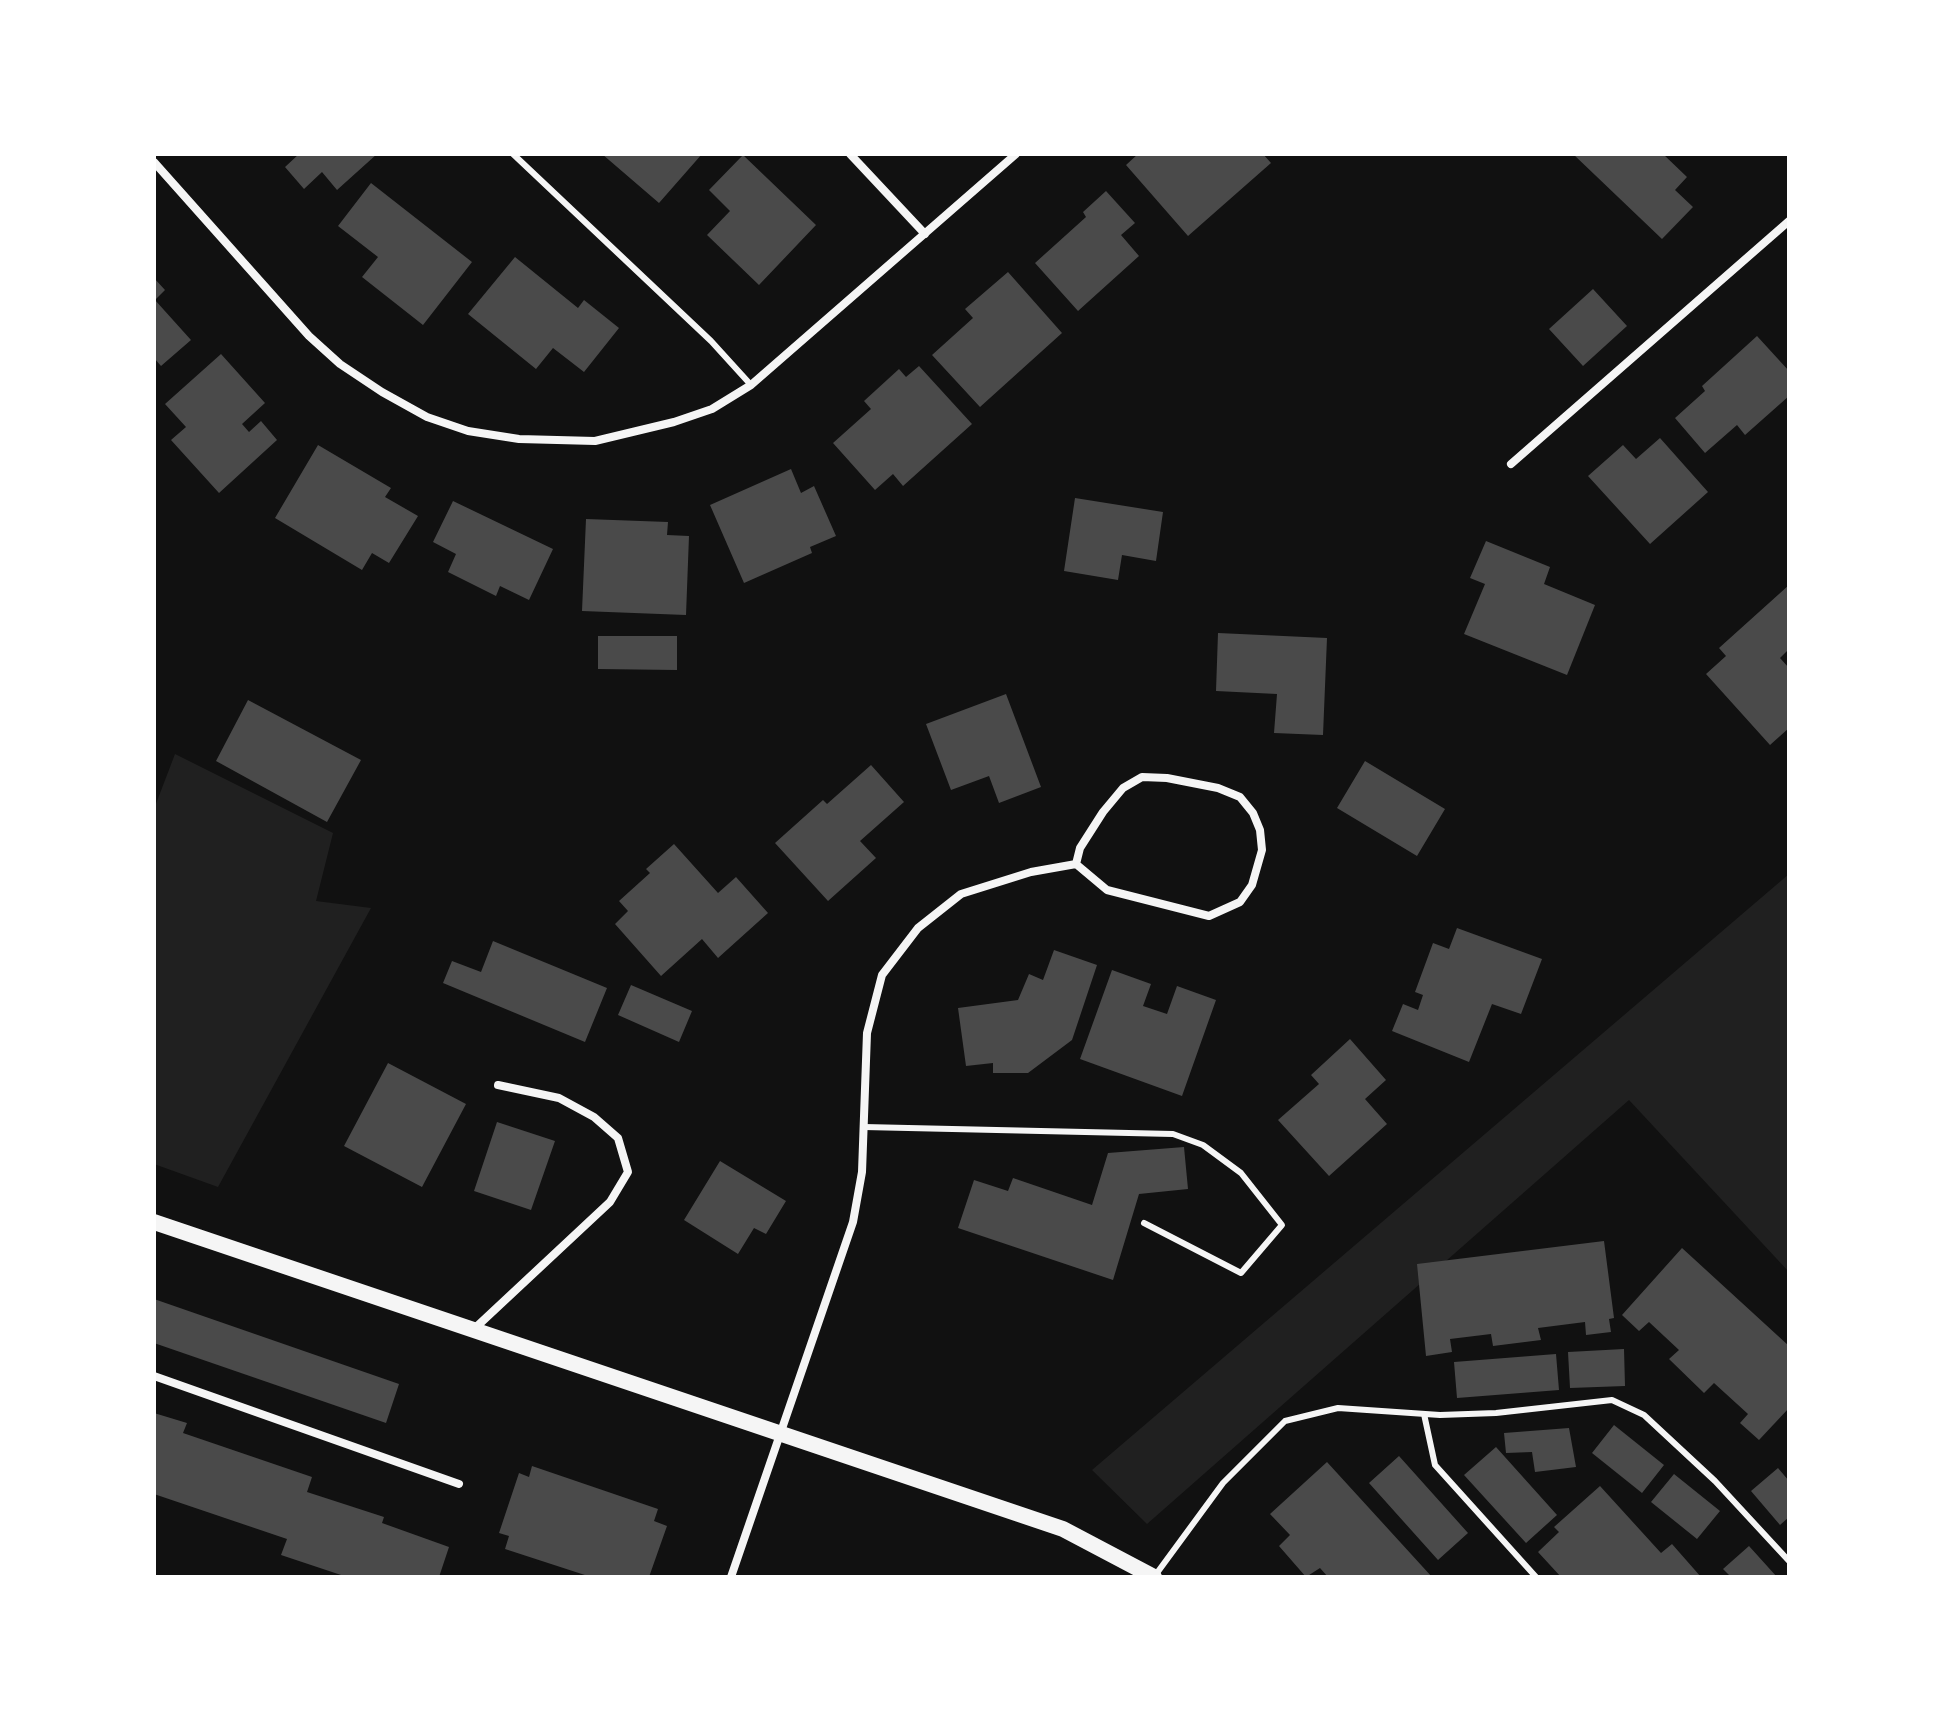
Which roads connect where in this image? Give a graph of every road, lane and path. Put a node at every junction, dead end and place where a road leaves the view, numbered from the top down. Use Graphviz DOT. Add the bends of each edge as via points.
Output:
graph roads {
  1 [pos="513,154"];
  2 [pos="850,154"];
  3 [pos="1016,154"];
  4 [pos="154,162"];
  5 [pos="1789,221"];
  6 [pos="925,234"];
  7 [pos="751,385"];
  8 [pos="1511,464"];
  9 [pos="1076,864"];
  10 [pos="498,1085"];
  11 [pos="864,1127"];
  12 [pos="154,1222"];
  13 [pos="1144,1223"];
  14 [pos="472,1330"];
  15 [pos="154,1376"];
  16 [pos="1424,1414"];
  17 [pos="781,1435"];
  18 [pos="459,1484"];
  19 [pos="1789,1561"];
  20 [pos="731,1577"];
  21 [pos="1154,1577"];
  22 [pos="1536,1577"];
  1 -- 7 [label="lane"];
  2 -- 6 [label="street"];
  3 -- 6 [label="street"];
  4 -- 7 [label="street" via="309,336 340,364 427,417 468,431 519,439 595,441 700,413"];
  5 -- 8 [label="street"];
  6 -- 7 [label="street"];
  9 -- 9 [label="street" via="1107,890 1209,916 1240,902 1252,885 1262,850 1260,830 1240,797 1180,780 1142,777 1123,788 1103,812"];
  9 -- 11 [label="street" via="961,894 918,928 882,975 867,1033"];
  10 -- 14 [label="street" via="559,1098 594,1117 618,1138 628,1172 610,1202"];
  11 -- 13 [label="lane" via="1173,1134 1203,1145 1241,1173 1282,1225 1241,1273"];
  11 -- 17 [label="street" via="853,1222"];
  12 -- 14 [label="main road"];
  14 -- 17 [label="main road"];
  15 -- 18 [label="street"];
  16 -- 19 [label="lane" via="1496,1413 1612,1400 1644,1415"];
  16 -- 21 [label="lane" via="1338,1408 1285,1421 1223,1483"];
  16 -- 22 [label="lane" via="1435,1465"];
  17 -- 20 [label="street"];
  17 -- 21 [label="main road" via="1063,1529"];
}
